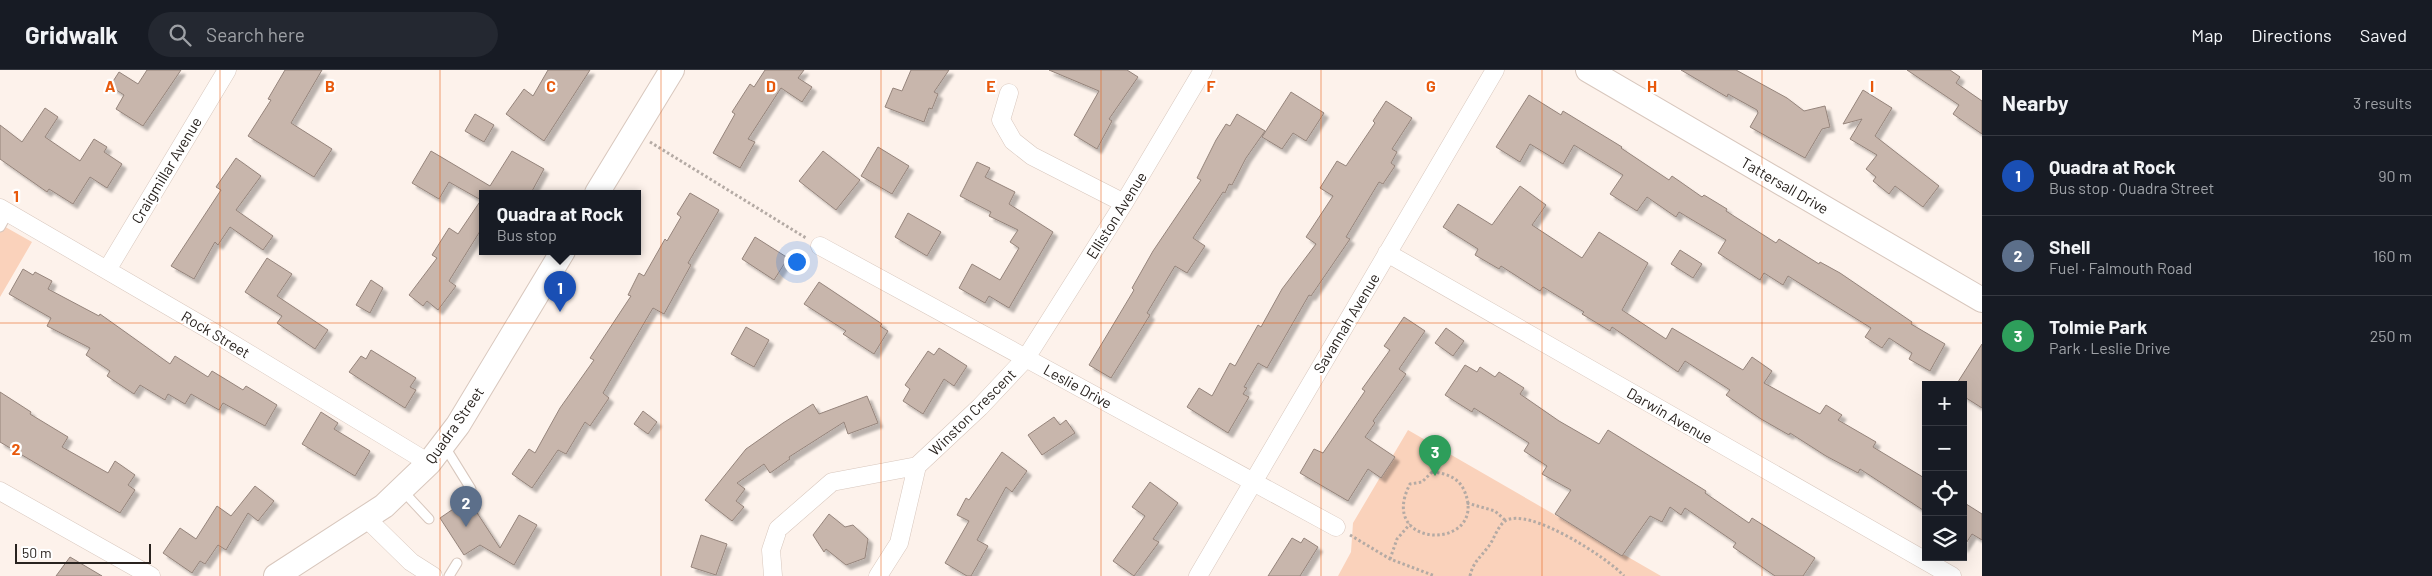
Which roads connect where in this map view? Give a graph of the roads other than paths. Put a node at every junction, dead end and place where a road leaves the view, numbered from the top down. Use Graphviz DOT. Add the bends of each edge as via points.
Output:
graph roads {
  1 [pos="227,70"];
  2 [pos="672,70"];
  3 [pos="1203,70"];
  4 [pos="1495,70"];
  5 [pos="1588,70"];
  6 [pos="1009,93"];
  7 [pos="599,190"];
  8 [pos="1124,204"];
  9 [pos="3,216"];
  10 [pos="820,246"];
  11 [pos="1387,253"];
  12 [pos="561,255"];
  13 [pos="107,270"];
  14 [pos="1982,300"];
  15 [pos="1026,358"];
  16 [pos="436,454"];
  17 [pos="917,466"];
  18 [pos="1252,482"];
  19 [pos="471,489"];
  20 [pos="402,490"];
  21 [pos="0,491"];
  22 [pos="365,517"];
  23 [pos="429,519"];
  24 [pos="1336,527"];
  25 [pos="457,563"];
  26 [pos="151,576"];
  27 [pos="276,576"];
  28 [pos="433,576"];
  29 [pos="450,576"];
  30 [pos="773,576"];
  31 [pos="878,576"];
  32 [pos="1198,576"];
  33 [pos="1952,576"];
  1 -- 13 [label="street, Craigmillar Avenue"];
  2 -- 7 [label="main road"];
  3 -- 8 [label="street, Elliston Avenue"];
  4 -- 11 [label="street, Savannah Avenue"];
  5 -- 14 [label="main road, Tattersall Drive"];
  6 -- 8 [label="street" via="1001,120 1013,141 1032,156"];
  8 -- 15 [label="street, Elliston Avenue"];
  9 -- 13 [label="street, Rock Street"];
  10 -- 15 [label="street, Leslie Drive"];
  11 -- 18 [label="street, Savannah Avenue"];
  11 -- 33 [label="street, Darwin Avenue"];
  12 -- 16 [label="main road, Quadra Street" via="458,425"];
  13 -- 16 [label="street, Rock Street"];
  15 -- 17 [label="street, Winston Crescent"];
  15 -- 18 [label="street, Leslie Drive"];
  16 -- 19 [label="lane"];
  16 -- 20 [label="main road, Quadra Street"];
  17 -- 30 [label="street, Winston Crescent" via="832,482 778,529 770,550"];
  17 -- 31 [label="street, Winston Crescent" via="899,543"];
  18 -- 24 [label="street, Leslie Drive"];
  18 -- 32 [label="street, Savannah Avenue"];
  20 -- 22 [label="main road, Quadra Street"];
  20 -- 23 [label="lane"];
  21 -- 26 [label="street"];
  22 -- 27 [label="main road, Quadra Street"];
  22 -- 28 [label="street" via="411,562"];
  25 -- 29 [label="lane"];
}
